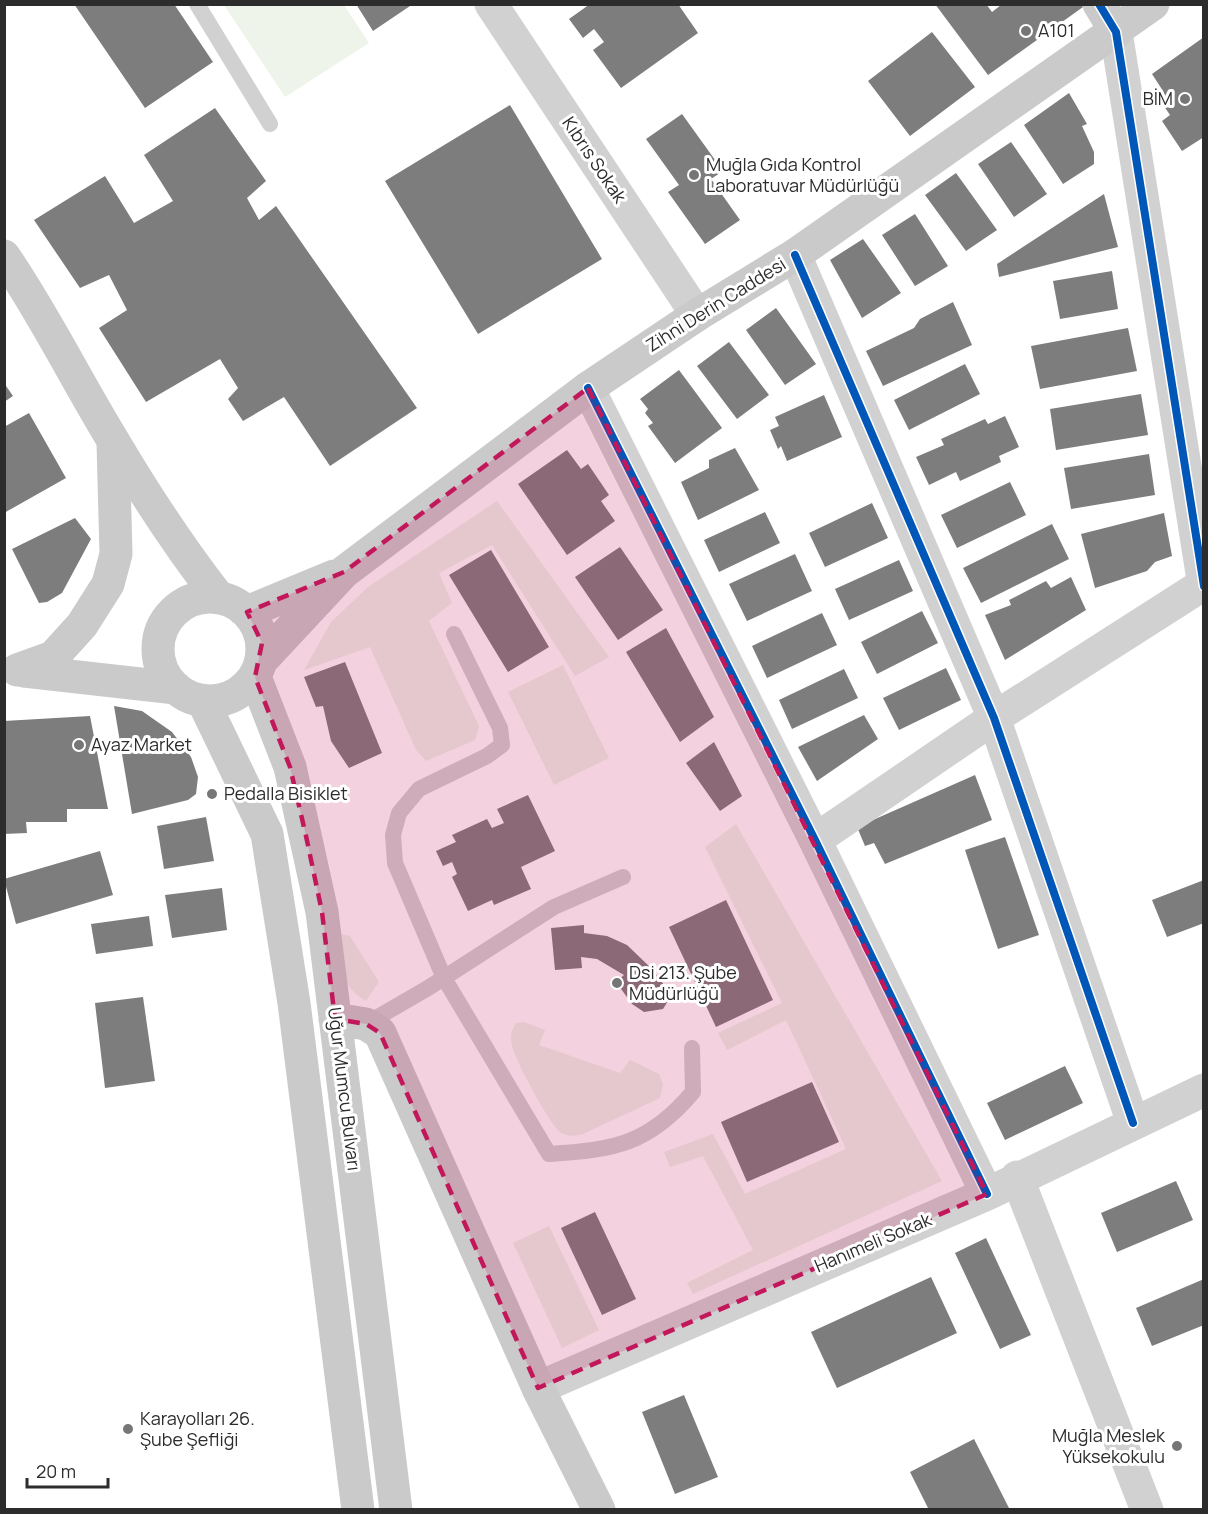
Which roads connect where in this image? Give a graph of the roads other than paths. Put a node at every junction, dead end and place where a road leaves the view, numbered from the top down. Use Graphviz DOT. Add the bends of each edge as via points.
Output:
graph roads {
  1 [pos="196,4"];
  2 [pos="1153,4"];
  3 [pos="496,6"];
  4 [pos="1107,18"];
  5 [pos="270,124"];
  6 [pos="795,255"];
  7 [pos="4,256"];
  8 [pos="697,315"];
  9 [pos="588,388"];
  10 [pos="113,441"];
  11 [pos="344,572"];
  12 [pos="1203,585"];
  13 [pos="233,605"];
  14 [pos="454,634"];
  15 [pos="11,669"];
  16 [pos="258,669"];
  17 [pos="189,694"];
  18 [pos="994,718"];
  19 [pos="815,840"];
  20 [pos="623,877"];
  21 [pos="444,978"];
  22 [pos="351,1022"];
  23 [pos="692,1048"];
  24 [pos="1203,1090"];
  25 [pos="1133,1123"];
  26 [pos="1017,1177"];
  27 [pos="987,1194"];
  28 [pos="538,1388"];
  29 [pos="358,1509"];
  30 [pos="396,1509"];
  31 [pos="599,1509"];
  32 [pos="1147,1509"];
  1 -- 5 [label="lane"];
  2 -- 4 [label="main road, Zihni Derin Caddesi"];
  3 -- 8 [label="street, Kıbrıs Sokak"];
  4 -- 6 [label="main road, Zihni Derin Caddesi"];
  4 -- 12 [label="street"];
  6 -- 8 [label="main road, Zihni Derin Caddesi"];
  6 -- 18 [label="street"];
  7 -- 10 [label="main road" via="36,302"];
  8 -- 9 [label="main road, Zihni Derin Caddesi"];
  9 -- 11 [label="main road, Zihni Derin Caddesi"];
  9 -- 19 [label="street"];
  10 -- 13 [label="main road" via="181,550"];
  10 -- 15 [label="main road" via="116,554 108,584 82,625 53,657"];
  11 -- 13 [label="main road"];
  11 -- 16 [label="main road"];
  12 -- 18 [label="street"];
  13 -- 16 [label="main road" via="257,627 262,643"];
  13 -- 17 [label="main road" via="202,598 186,603 163,627 159,660 165,675"];
  14 -- 21 [label="lane" via="500,728 502,745 419,789 399,813 393,835 395,863"];
  15 -- 17 [label="main road"];
  16 -- 17 [label="main road" via="245,688 232,696"];
  16 -- 22 [label="main road, Uğur Mumcu Bulvarı" via="290,767"];
  17 -- 29 [label="main road" via="267,834 294,1003"];
  18 -- 19 [label="street"];
  18 -- 25 [label="street"];
  19 -- 27 [label="street"];
  20 -- 21 [label="lane" via="554,907"];
  21 -- 22 [label="lane"];
  21 -- 23 [label="lane" via="549,1154 624,1145 670,1119 693,1092"];
  22 -- 28 [label="main road" via="380,1033"];
  22 -- 30 [label="main road, Uğur Mumcu Bulvarı"];
  24 -- 25 [label="street, Hanımeli Sokak"];
  25 -- 26 [label="street, Hanımeli Sokak"];
  26 -- 27 [label="street, Hanımeli Sokak"];
  26 -- 32 [label="street"];
  27 -- 28 [label="street, Hanımeli Sokak"];
  28 -- 31 [label="main road"];
}
